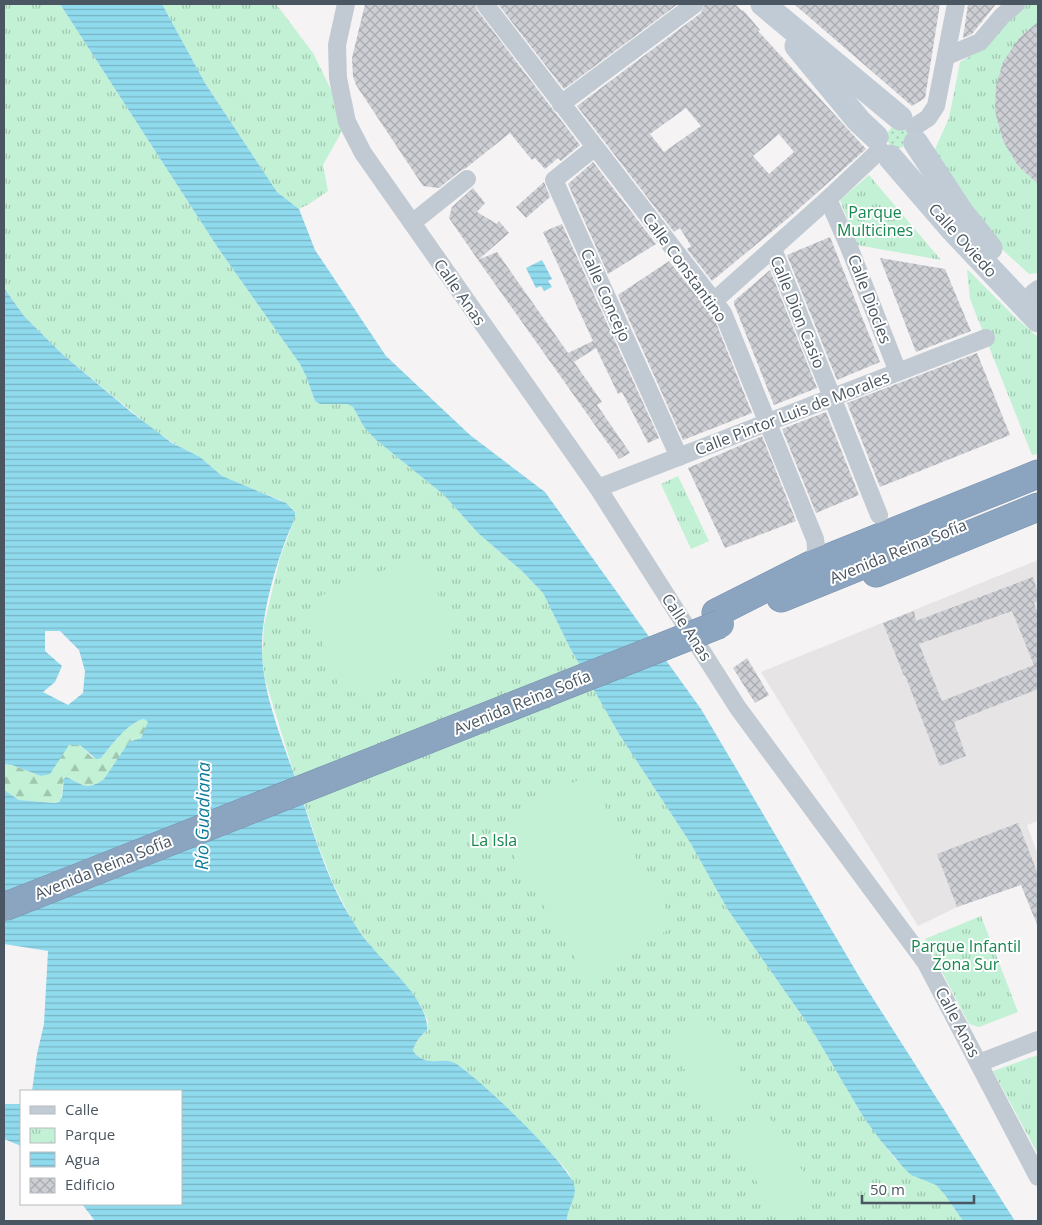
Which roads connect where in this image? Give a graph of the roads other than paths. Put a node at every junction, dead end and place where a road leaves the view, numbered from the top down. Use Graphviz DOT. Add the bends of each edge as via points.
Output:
graph roads {
  1 [pos="346,4"];
  2 [pos="485,4"];
  3 [pos="695,4"];
  4 [pos="763,4"];
  5 [pos="956,4"];
  6 [pos="1016,4"];
  7 [pos="947,56"];
  8 [pos="561,104"];
  9 [pos="910,129"];
  10 [pos="594,148"];
  11 [pos="882,148"];
  12 [pos="467,180"];
  13 [pos="828,199"];
  14 [pos="412,223"];
  15 [pos="773,249"];
  16 [pos="1036,293"];
  17 [pos="714,301"];
  18 [pos="1038,320"];
  19 [pos="986,338"];
  20 [pos="898,372"];
  21 [pos="832,397"];
  22 [pos="768,422"];
  23 [pos="680,456"];
  24 [pos="1038,474"];
  25 [pos="1038,484"];
  26 [pos="598,488"];
  27 [pos="1038,493"];
  28 [pos="1038,507"];
  29 [pos="879,515"];
  30 [pos="811,565"];
  31 [pos="718,618"];
  32 [pos="4,888"];
  33 [pos="4,907"];
  34 [pos="1038,1040"];
  35 [pos="979,1062"];
  36 [pos="1038,1177"];
  1 -- 14 [label="street, Calle Anas" via="337,46 338,78 347,122 363,153"];
  2 -- 8 [label="street, Calle Constantino"];
  3 -- 8 [label="street"];
  4 -- 9 [label="main road, Calle Oviedo"];
  4 -- 11 [label="main road, Calle Oviedo"];
  5 -- 7 [label="street"];
  6 -- 7 [label="street" via="980,42"];
  7 -- 9 [label="street" via="936,106 928,118"];
  8 -- 10 [label="street, Calle Constantino"];
  9 -- 11 [label="main road" via="909,154 896,158"];
  9 -- 11 [label="main road" via="886,120 881,124"];
  9 -- 16 [label="main road, Calle Oviedo" via="962,213 1002,263"];
  10 -- 17 [label="street, Calle Constantino"];
  10 -- 23 [label="street, Calle Concejo" via="554,180"];
  11 -- 13 [label="street"];
  11 -- 18 [label="main road, Calle Oviedo"];
  12 -- 14 [label="street"];
  13 -- 15 [label="street"];
  13 -- 20 [label="street, Calle Diocles"];
  14 -- 26 [label="street, Calle Anas"];
  15 -- 17 [label="street"];
  15 -- 21 [label="street, Calle Dion Casio"];
  17 -- 22 [label="street, Calle Constantino" via="723,313"];
  19 -- 20 [label="street, Calle Pintor Luis de Morales"];
  20 -- 21 [label="street, Calle Pintor Luis de Morales"];
  21 -- 22 [label="street, Calle Pintor Luis de Morales"];
  21 -- 29 [label="street, Calle Dion Casio"];
  22 -- 23 [label="street, Calle Pintor Luis de Morales"];
  22 -- 30 [label="street, Calle Constantino" via="815,539 816,556"];
  23 -- 26 [label="street, Calle Pintor Luis de Morales"];
  24 -- 30 [label="highway"];
  25 -- 31 [label="highway, Avenida Reina Sofía"];
  26 -- 35 [label="street, Calle Anas" via="738,708 926,963"];
  27 -- 31 [label="highway, Avenida Reina Sofía"];
  28 -- 31 [label="highway" via="827,592"];
  30 -- 31 [label="highway"];
  31 -- 32 [label="highway, Avenida Reina Sofía"];
  31 -- 33 [label="highway, Avenida Reina Sofía, bridge"];
  34 -- 35 [label="street"];
  35 -- 36 [label="street, Calle Anas"];
}
